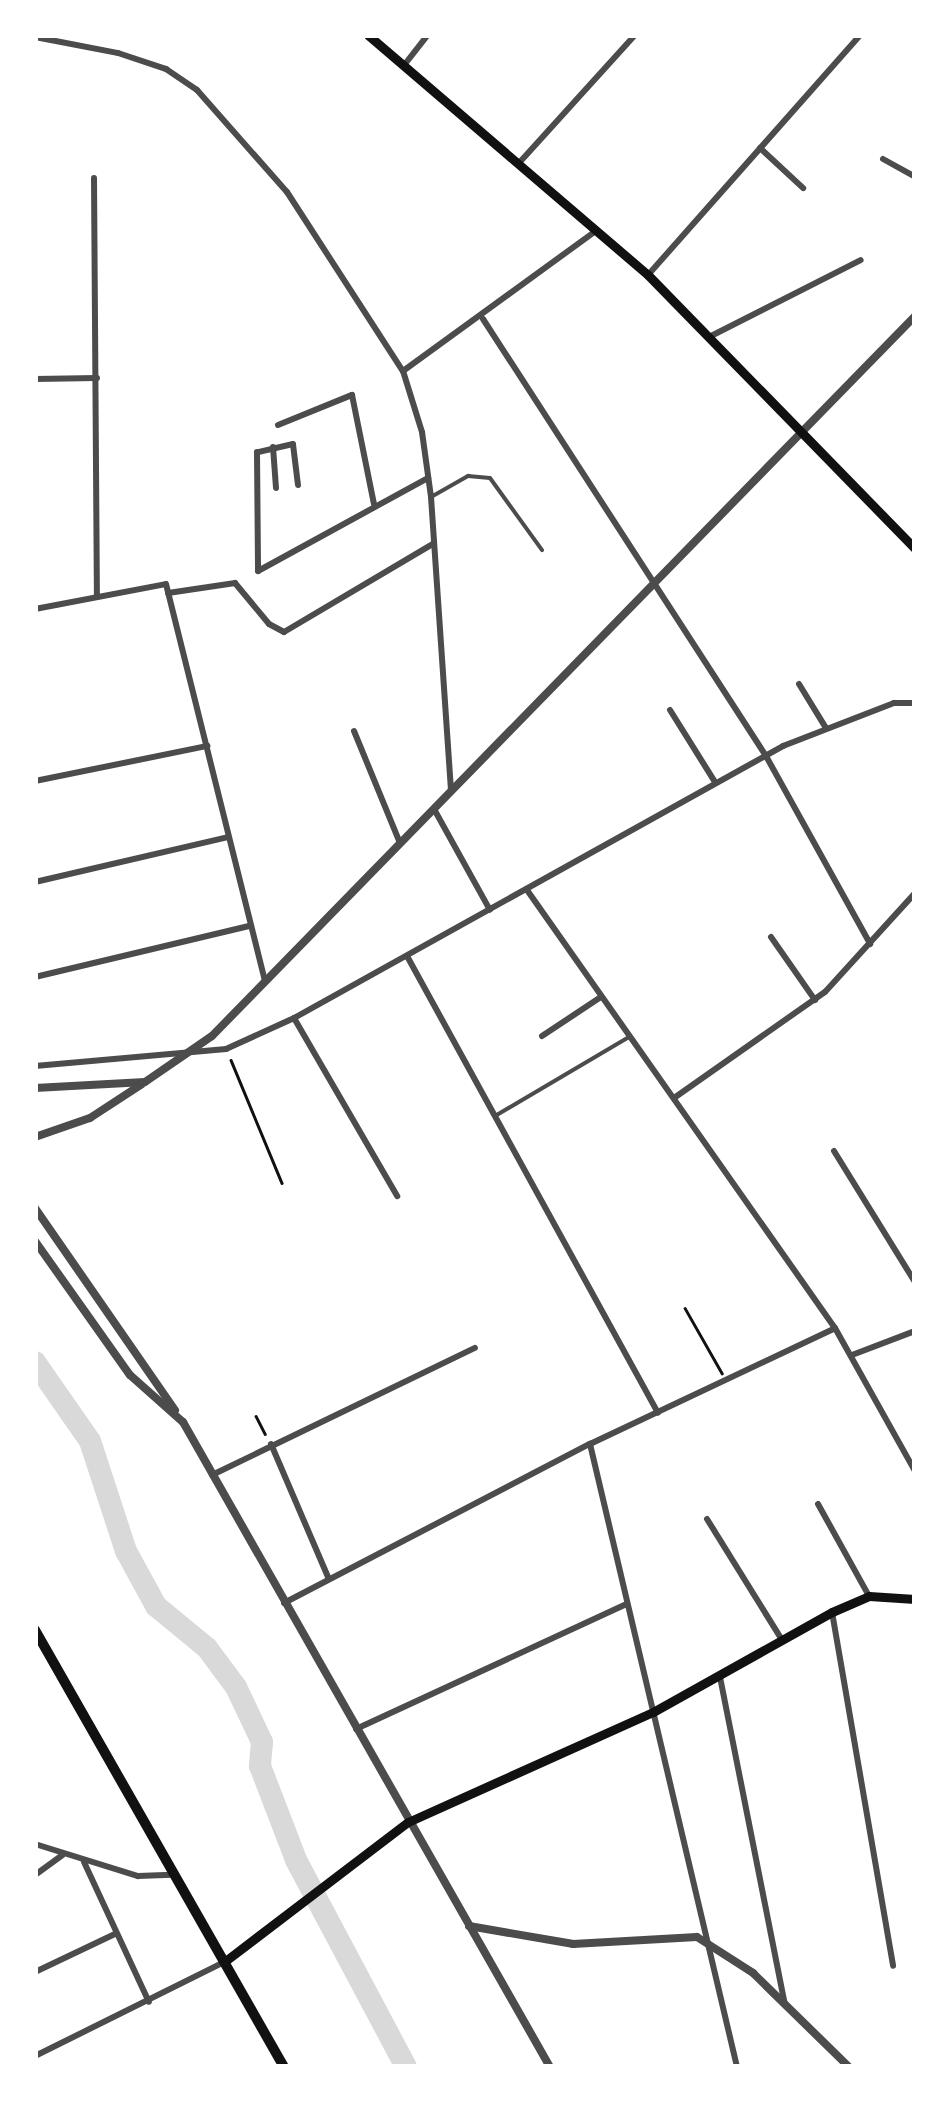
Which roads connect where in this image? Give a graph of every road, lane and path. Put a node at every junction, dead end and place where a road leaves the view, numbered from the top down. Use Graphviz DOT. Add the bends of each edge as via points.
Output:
graph roads {
  1 [pos="368,35"];
  2 [pos="428,35"];
  3 [pos="635,35"];
  4 [pos="860,35"];
  5 [pos="35,37"];
  6 [pos="405,64"];
  7 [pos="760,148"];
  8 [pos="882,160"];
  9 [pos="519,164"];
  10 [pos="915,177"];
  11 [pos="94,178"];
  12 [pos="803,188"];
  13 [pos="598,230"];
  14 [pos="861,260"];
  15 [pos="648,275"];
  16 [pos="915,316"];
  17 [pos="482,319"];
  18 [pos="709,337"];
  19 [pos="403,370"];
  20 [pos="97,378"];
  21 [pos="35,379"];
  22 [pos="278,425"];
  23 [pos="799,430"];
  24 [pos="273,447"];
  25 [pos="428,478"];
  26 [pos="298,485"];
  27 [pos="276,488"];
  28 [pos="432,497"];
  29 [pos="374,504"];
  30 [pos="433,544"];
  31 [pos="915,549"];
  32 [pos="542,550"];
  33 [pos="656,579"];
  34 [pos="167,588"];
  35 [pos="97,597"];
  36 [pos="35,610"];
  37 [pos="799,684"];
  38 [pos="915,703"];
  39 [pos="670,710"];
  40 [pos="826,728"];
  41 [pos="354,731"];
  42 [pos="206,746"];
  43 [pos="766,756"];
  44 [pos="35,782"];
  45 [pos="715,782"];
  46 [pos="450,791"];
  47 [pos="434,809"];
  48 [pos="228,837"];
  49 [pos="400,844"];
  50 [pos="35,882"];
  51 [pos="526,890"];
  52 [pos="915,893"];
  53 [pos="490,910"];
  54 [pos="248,926"];
  55 [pos="771,937"];
  56 [pos="870,944"];
  57 [pos="406,956"];
  58 [pos="35,978"];
  59 [pos="265,981"];
  60 [pos="601,997"];
  61 [pos="815,1000"];
  62 [pos="294,1018"];
  63 [pos="542,1036"];
  64 [pos="629,1037"];
  65 [pos="198,1048"];
  66 [pos="226,1049"];
  67 [pos="35,1066"];
  68 [pos="145,1082"];
  69 [pos="35,1088"];
  70 [pos="674,1098"];
  71 [pos="495,1116"];
  72 [pos="35,1138"];
  73 [pos="834,1151"];
  74 [pos="282,1183"];
  75 [pos="397,1196"];
  76 [pos="35,1208"];
  77 [pos="35,1241"];
  78 [pos="915,1282"];
  79 [pos="685,1308"];
  80 [pos="835,1328"];
  81 [pos="915,1331"];
  82 [pos="476,1348"];
  83 [pos="852,1355"];
  84 [pos="728,1382"];
  85 [pos="658,1413"];
  86 [pos="256,1416"];
  87 [pos="183,1422"];
  88 [pos="271,1444"];
  89 [pos="590,1444"];
  90 [pos="915,1471"];
  91 [pos="211,1476"];
  92 [pos="818,1504"];
  93 [pos="707,1519"];
  94 [pos="328,1577"];
  95 [pos="869,1596"];
  96 [pos="915,1599"];
  97 [pos="283,1603"];
  98 [pos="627,1604"];
  99 [pos="832,1612"];
  100 [pos="35,1630"];
  101 [pos="782,1640"];
  102 [pos="720,1678"];
  103 [pos="653,1712"];
  104 [pos="356,1730"];
  105 [pos="408,1822"];
  106 [pos="35,1844"];
  107 [pos="64,1855"];
  108 [pos="84,1862"];
  109 [pos="35,1875"];
  110 [pos="172,1875"];
  111 [pos="468,1926"];
  112 [pos="115,1934"];
  113 [pos="708,1942"];
  114 [pos="224,1962"];
  115 [pos="893,1966"];
  116 [pos="35,1972"];
  117 [pos="150,2002"];
  118 [pos="785,2006"];
  119 [pos="35,2056"];
  120 [pos="284,2067"];
  121 [pos="550,2067"];
  122 [pos="737,2067"];
  123 [pos="848,2067"];
  1 -- 6 [label="main road"];
  2 -- 6 [label="street"];
  3 -- 9 [label="street"];
  4 -- 7 [label="street"];
  5 -- 19 [label="street" via="118,53 197,90 286,192"];
  6 -- 9 [label="main road"];
  7 -- 12 [label="street"];
  7 -- 15 [label="street"];
  8 -- 10 [label="street"];
  9 -- 13 [label="main road"];
  11 -- 20 [label="street"];
  13 -- 15 [label="main road"];
  13 -- 17 [label="street"];
  14 -- 18 [label="street"];
  15 -- 18 [label="main road"];
  16 -- 23 [label="street"];
  17 -- 19 [label="street"];
  17 -- 33 [label="street"];
  18 -- 23 [label="main road"];
  19 -- 25 [label="street"];
  20 -- 21 [label="street"];
  20 -- 35 [label="street"];
  22 -- 29 [label="street" via="352,395"];
  23 -- 31 [label="main road"];
  23 -- 33 [label="street"];
  24 -- 26 [label="street" via="294,444"];
  24 -- 27 [label="street"];
  24 -- 29 [label="street" via="258,452 256,460 258,572"];
  25 -- 28 [label="street"];
  25 -- 29 [label="street"];
  28 -- 30 [label="street"];
  28 -- 32 [label="lane" via="468,476 490,478"];
  30 -- 34 [label="street" via="284,632 235,584"];
  30 -- 46 [label="street"];
  33 -- 43 [label="street"];
  33 -- 46 [label="street"];
  34 -- 35 [label="street"];
  34 -- 42 [label="street"];
  35 -- 36 [label="street"];
  37 -- 40 [label="street"];
  38 -- 40 [label="street" via="894,703"];
  39 -- 45 [label="street"];
  40 -- 43 [label="street"];
  41 -- 49 [label="street"];
  42 -- 44 [label="street"];
  42 -- 48 [label="street"];
  43 -- 45 [label="street"];
  43 -- 56 [label="street"];
  45 -- 51 [label="street"];
  46 -- 47 [label="street"];
  47 -- 49 [label="street"];
  47 -- 53 [label="street"];
  48 -- 50 [label="street"];
  48 -- 54 [label="street"];
  49 -- 59 [label="street"];
  51 -- 53 [label="street"];
  51 -- 60 [label="street"];
  52 -- 56 [label="street"];
  53 -- 57 [label="street"];
  54 -- 58 [label="street"];
  54 -- 59 [label="street"];
  55 -- 61 [label="street"];
  56 -- 61 [label="street"];
  57 -- 62 [label="street"];
  57 -- 71 [label="street"];
  59 -- 65 [label="street"];
  60 -- 63 [label="street"];
  60 -- 64 [label="street"];
  61 -- 70 [label="street"];
  62 -- 66 [label="street"];
  62 -- 75 [label="street"];
  64 -- 70 [label="street"];
  64 -- 71 [label="lane"];
  65 -- 66 [label="street"];
  65 -- 67 [label="street"];
  65 -- 68 [label="street"];
  66 -- 74 [label="path"];
  68 -- 69 [label="street"];
  68 -- 72 [label="street" via="90,1118"];
  70 -- 80 [label="street"];
  71 -- 85 [label="street"];
  73 -- 78 [label="street"];
  76 -- 87 [label="street"];
  77 -- 87 [label="street" via="130,1376"];
  79 -- 84 [label="path"];
  80 -- 83 [label="street"];
  80 -- 84 [label="street"];
  81 -- 83 [label="street"];
  82 -- 88 [label="street"];
  83 -- 90 [label="street"];
  84 -- 85 [label="street"];
  85 -- 89 [label="street"];
  86 -- 88 [label="path"];
  87 -- 91 [label="street"];
  88 -- 91 [label="street"];
  88 -- 94 [label="street"];
  89 -- 94 [label="street"];
  89 -- 98 [label="street"];
  91 -- 97 [label="street"];
  92 -- 95 [label="street"];
  93 -- 101 [label="street"];
  94 -- 97 [label="street"];
  95 -- 96 [label="main road"];
  95 -- 99 [label="main road"];
  97 -- 104 [label="street"];
  98 -- 103 [label="street"];
  98 -- 104 [label="street"];
  99 -- 101 [label="main road"];
  99 -- 115 [label="street"];
  100 -- 110 [label="main road"];
  101 -- 102 [label="main road"];
  102 -- 103 [label="main road"];
  102 -- 118 [label="street"];
  103 -- 105 [label="main road"];
  103 -- 113 [label="street"];
  104 -- 105 [label="street"];
  105 -- 111 [label="street"];
  105 -- 114 [label="main road"];
  106 -- 107 [label="street"];
  107 -- 108 [label="street"];
  107 -- 109 [label="street"];
  108 -- 110 [label="street" via="158,1879"];
  108 -- 112 [label="street"];
  110 -- 114 [label="main road"];
  111 -- 113 [label="street" via="572,1944 696,1937"];
  111 -- 121 [label="street"];
  112 -- 116 [label="street"];
  112 -- 117 [label="street"];
  113 -- 118 [label="street"];
  113 -- 122 [label="street"];
  114 -- 117 [label="street"];
  114 -- 120 [label="main road"];
  117 -- 119 [label="street"];
  118 -- 123 [label="street"];
}
